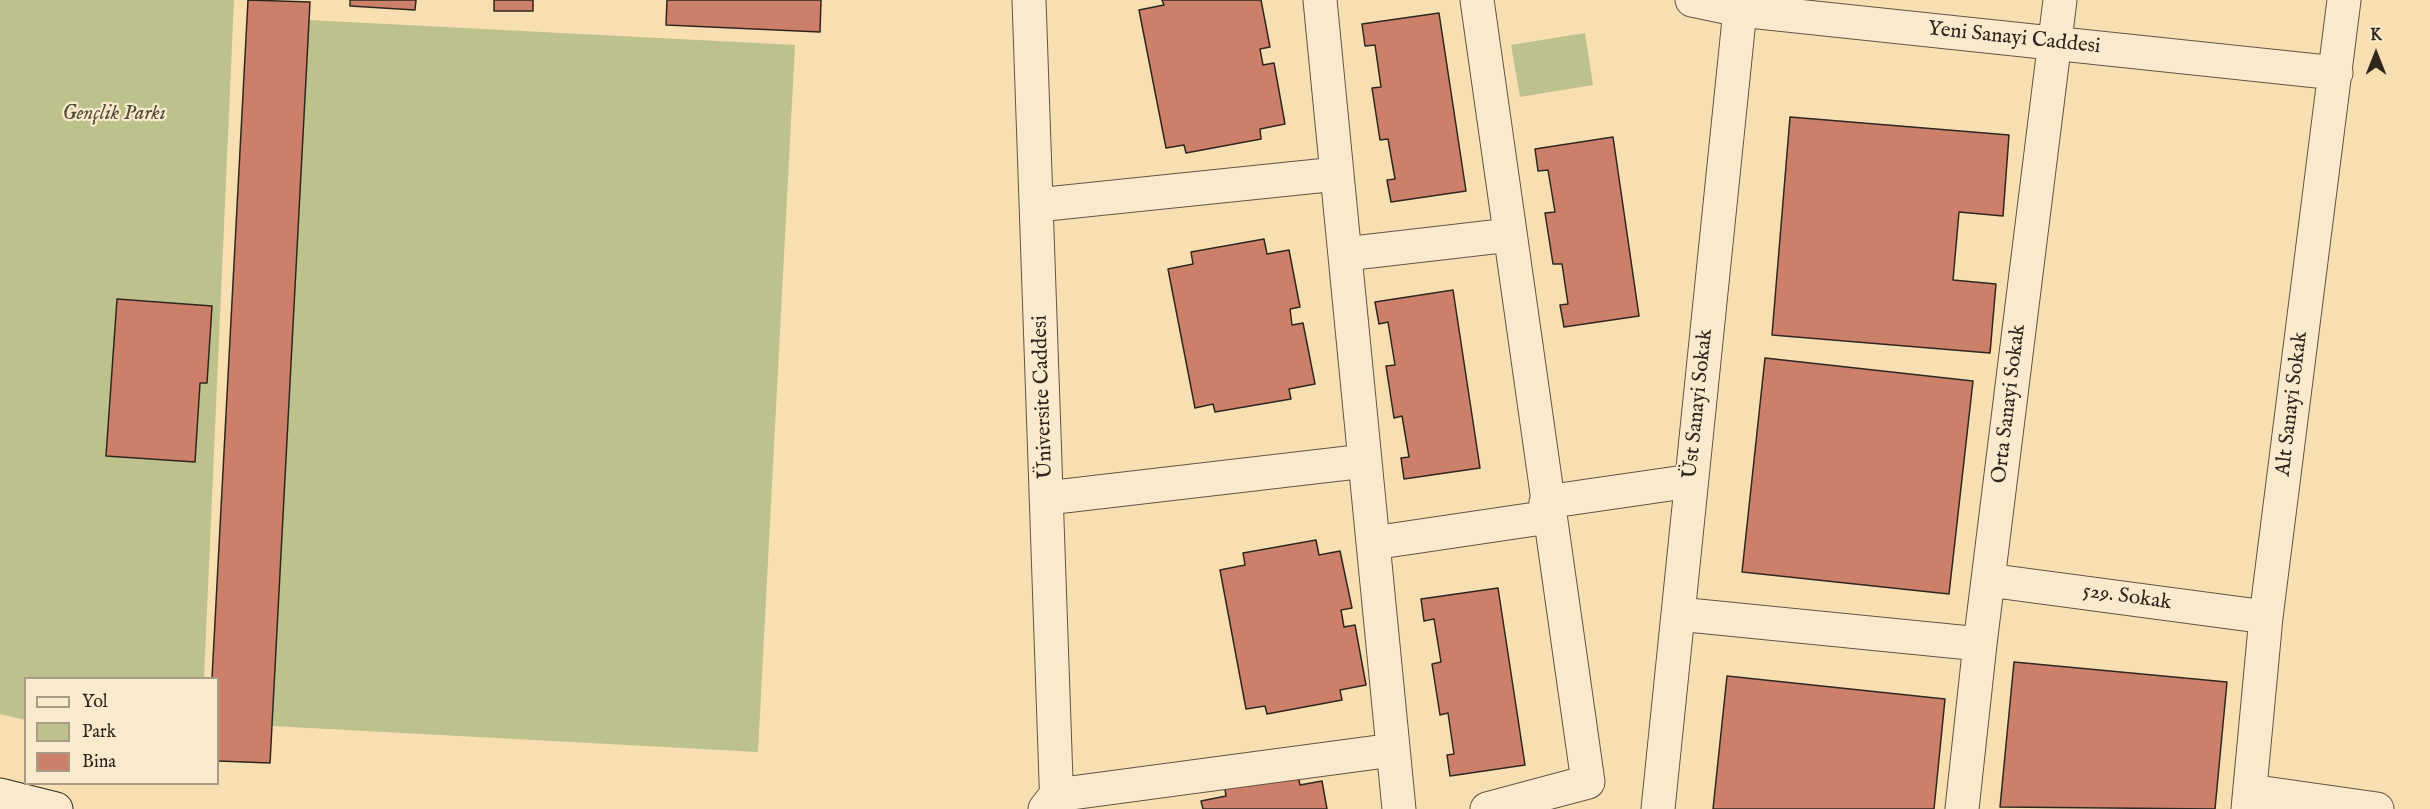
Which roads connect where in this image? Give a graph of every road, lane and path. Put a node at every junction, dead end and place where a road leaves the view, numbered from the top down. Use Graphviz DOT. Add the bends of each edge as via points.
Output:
graph roads {
  1 [pos="1029,0"];
  2 [pos="1320,0"];
  3 [pos="1477,0"];
  4 [pos="1692,0"];
  5 [pos="2060,0"];
  6 [pos="2344,0"];
  7 [pos="1741,5"];
  8 [pos="2055,44"];
  9 [pos="2336,73"];
  10 [pos="1336,174"];
  11 [pos="1037,205"];
  12 [pos="1510,235"];
  13 [pos="1345,254"];
  14 [pos="1365,461"];
  15 [pos="1691,481"];
  16 [pos="1047,498"];
  17 [pos="1548,510"];
  18 [pos="1373,543"];
  19 [pos="1988,580"];
  20 [pos="1678,614"];
  21 [pos="2266,616"];
  22 [pos="1980,644"];
  23 [pos="1393,750"];
  24 [pos="0,795"];
  25 [pos="2249,800"];
  26 [pos="1052,804"];
  27 [pos="56,809"];
  28 [pos="1399,809"];
  29 [pos="1487,809"];
  30 [pos="1658,809"];
  31 [pos="1962,809"];
  32 [pos="2377,809"];
  1 -- 11 [label="street, Üniversite Caddesi"];
  2 -- 10 [label="street"];
  3 -- 12 [label="street"];
  4 -- 7 [label="street, Yeni Sanayi Caddesi"];
  5 -- 8 [label="street, Orta Sanayi Sokak"];
  6 -- 9 [label="street, Alt Sanayi Sokak"];
  7 -- 8 [label="street, Yeni Sanayi Caddesi"];
  7 -- 15 [label="street, Üst Sanayi Sokak"];
  8 -- 9 [label="street, Yeni Sanayi Caddesi"];
  8 -- 19 [label="street, Orta Sanayi Sokak"];
  9 -- 21 [label="street, Alt Sanayi Sokak"];
  10 -- 11 [label="street"];
  10 -- 13 [label="street"];
  11 -- 16 [label="street, Üniversite Caddesi"];
  12 -- 13 [label="street"];
  12 -- 17 [label="street"];
  13 -- 14 [label="street"];
  14 -- 16 [label="street"];
  14 -- 18 [label="street"];
  15 -- 17 [label="street"];
  15 -- 20 [label="street, Üst Sanayi Sokak"];
  16 -- 26 [label="street, Üniversite Caddesi"];
  17 -- 18 [label="street"];
  17 -- 29 [label="street" via="1588,782"];
  18 -- 23 [label="street"];
  19 -- 21 [label="street, 529. Sokak"];
  19 -- 22 [label="street, Orta Sanayi Sokak"];
  20 -- 22 [label="street"];
  20 -- 30 [label="street, Üst Sanayi Sokak"];
  21 -- 25 [label="street, Alt Sanayi Sokak"];
  22 -- 31 [label="street, Orta Sanayi Sokak"];
  23 -- 26 [label="street"];
  23 -- 28 [label="street"];
  24 -- 27 [label="street"];
  25 -- 32 [label="street"];
}
